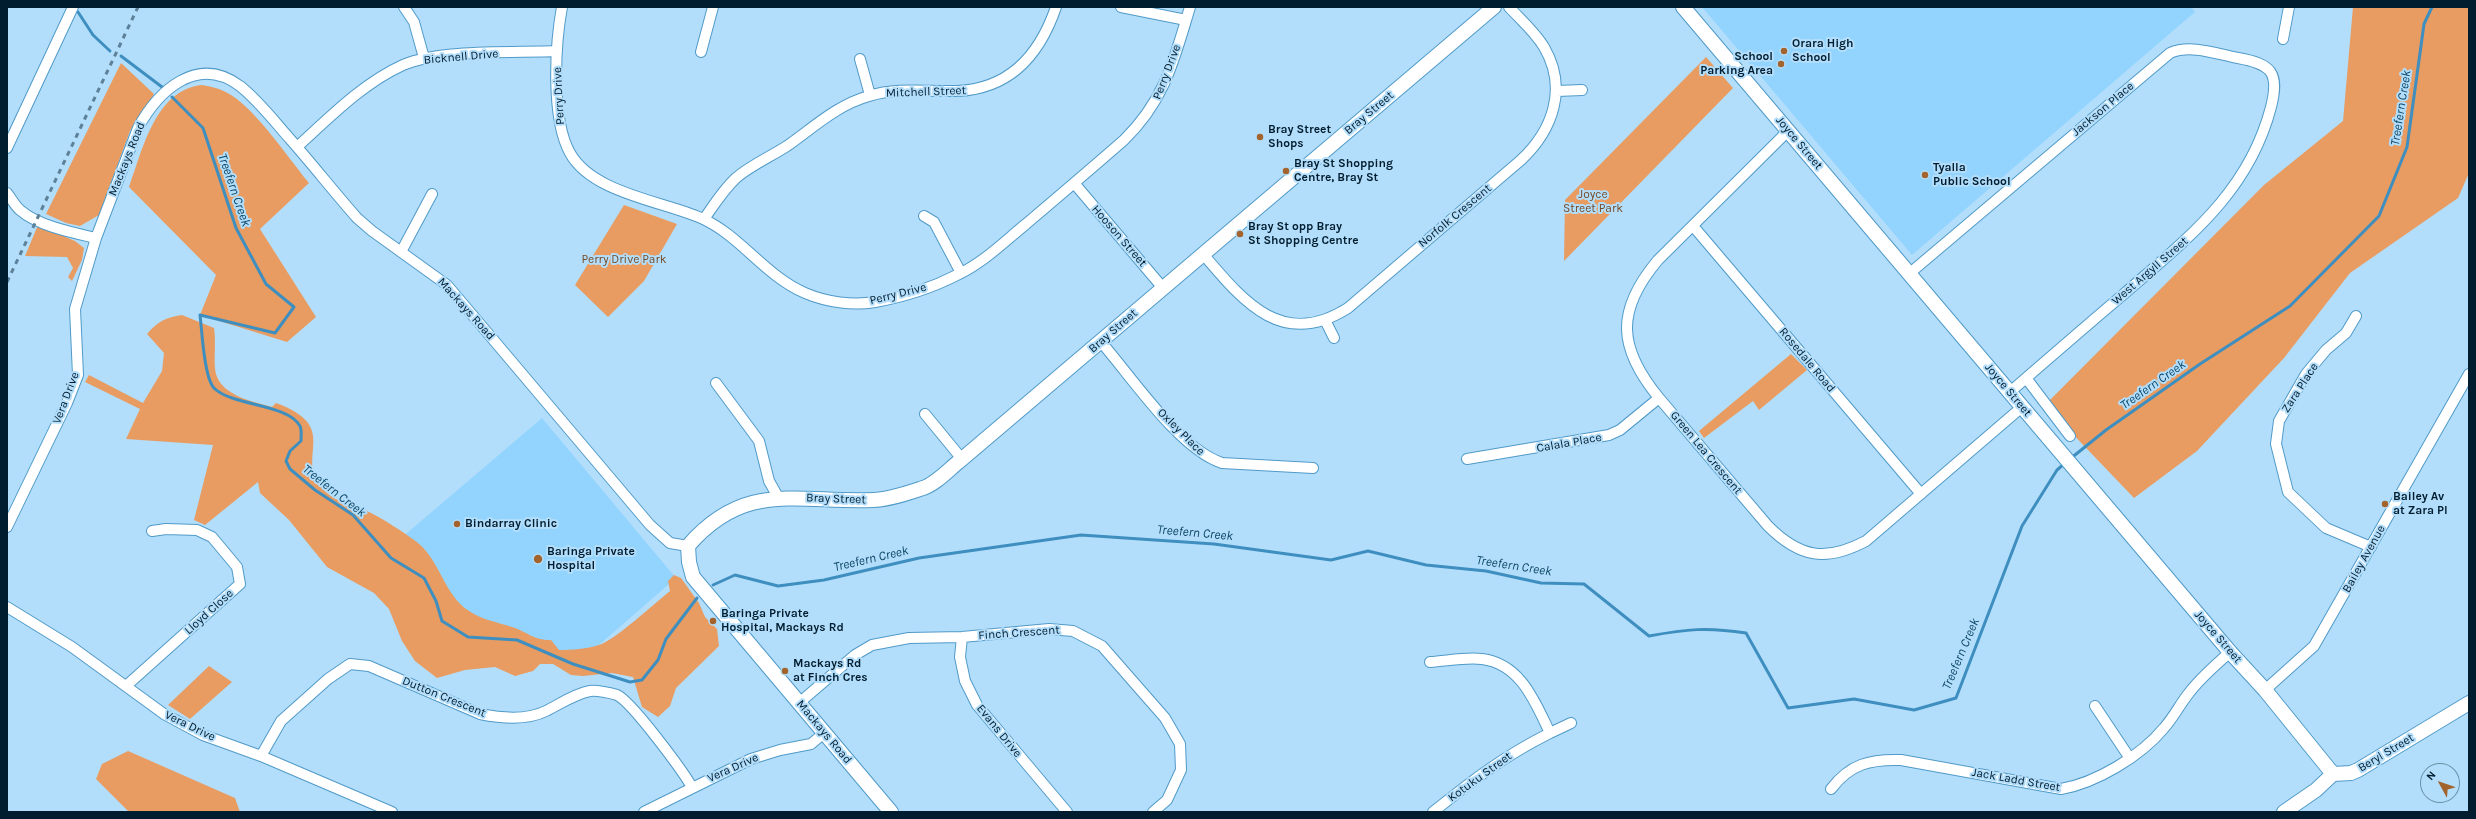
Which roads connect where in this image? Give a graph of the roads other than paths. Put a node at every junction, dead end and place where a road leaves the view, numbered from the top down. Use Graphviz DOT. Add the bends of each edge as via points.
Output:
graph roads {
  1 [pos="73,7"];
  2 [pos="404,7"];
  3 [pos="562,7"];
  4 [pos="713,7"];
  5 [pos="1056,7"];
  6 [pos="1121,7"];
  7 [pos="1190,7"];
  8 [pos="1494,7"];
  9 [pos="1509,7"];
  10 [pos="1683,7"];
  11 [pos="2289,7"];
  12 [pos="1186,20"];
  13 [pos="2283,39"];
  14 [pos="557,51"];
  15 [pos="701,52"];
  16 [pos="424,58"];
  17 [pos="860,59"];
  18 [pos="1582,90"];
  19 [pos="1557,91"];
  20 [pos="870,95"];
  21 [pos="2265,130"];
  22 [pos="1788,131"];
  23 [pos="297,147"];
  24 [pos="7,148"];
  25 [pos="1074,183"];
  26 [pos="7,193"];
  27 [pos="432,194"];
  28 [pos="924,216"];
  29 [pos="704,219"];
  30 [pos="1693,226"];
  31 [pos="96,238"];
  32 [pos="401,252"];
  33 [pos="1203,254"];
  34 [pos="1910,273"];
  35 [pos="961,274"];
  36 [pos="1163,288"];
  37 [pos="2356,316"];
  38 [pos="1325,320"];
  39 [pos="1334,338"];
  40 [pos="1101,342"];
  41 [pos="2469,374"];
  42 [pos="2026,378"];
  43 [pos="716,383"];
  44 [pos="2010,392"];
  45 [pos="1659,398"];
  46 [pos="2022,407"];
  47 [pos="925,414"];
  48 [pos="2070,436"];
  49 [pos="962,459"];
  50 [pos="1467,459"];
  51 [pos="1313,468"];
  52 [pos="1921,494"];
  53 [pos="778,497"];
  54 [pos="7,527"];
  55 [pos="152,531"];
  56 [pos="688,546"];
  57 [pos="2371,547"];
  58 [pos="7,607"];
  59 [pos="962,637"];
  60 [pos="2230,652"];
  61 [pos="1430,662"];
  62 [pos="126,686"];
  63 [pos="2265,690"];
  64 [pos="799,703"];
  65 [pos="2469,703"];
  66 [pos="2095,706"];
  67 [pos="1570,723"];
  68 [pos="824,733"];
  69 [pos="1550,733"];
  70 [pos="261,756"];
  71 [pos="2129,757"];
  72 [pos="2333,774"];
  73 [pos="692,787"];
  74 [pos="1831,789"];
  75 [pos="392,812"];
  76 [pos="644,812"];
  77 [pos="891,812"];
  78 [pos="1067,812"];
  79 [pos="1153,812"];
  80 [pos="1433,812"];
  81 [pos="2284,812"];
  1 -- 24 [label="street"];
  2 -- 16 [label="street" via="414,22"];
  3 -- 14 [label="street, Perry Drive"];
  4 -- 15 [label="street"];
  5 -- 20 [label="street, Mitchell Street" via="1042,41 1032,55 1019,68 989,85 972,90 906,90"];
  6 -- 12 [label="street"];
  7 -- 12 [label="street, Perry Drive"];
  8 -- 33 [label="street, Bray Street"];
  9 -- 19 [label="street, Norfolk Crescent" via="1543,47 1551,62"];
  10 -- 22 [label="street, Joyce Street"];
  11 -- 13 [label="street"];
  12 -- 25 [label="street, Perry Drive" via="1172,65 1154,106 1124,140"];
  14 -- 16 [label="street, Bicknell Drive"];
  14 -- 29 [label="street, Perry Drive" via="561,134 571,155 590,174 614,188"];
  16 -- 23 [label="street, Bicknell Drive" via="398,67 369,85"];
  17 -- 20 [label="street"];
  18 -- 19 [label="street"];
  19 -- 38 [label="street, Norfolk Crescent" via="1549,125 1532,150 1348,308"];
  20 -- 29 [label="street, Mitchell Street" via="839,108 787,146 746,170 724,191"];
  21 -- 34 [label="street, Jackson Place" via="2274,90 2271,74 2263,63 2187,49 2170,53"];
  21 -- 42 [label="street, West Argyll Street" via="2248,166 2225,200 2196,231"];
  22 -- 30 [label="street, Green Lea Crescent"];
  22 -- 34 [label="street, Joyce Street"];
  23 -- 31 [label="street, Mackays Road" via="253,97 225,78 209,74 195,75 180,81 156,100 138,128"];
  23 -- 32 [label="street, Mackays Road" via="357,218"];
  25 -- 35 [label="street, Perry Drive" via="996,250"];
  25 -- 36 [label="street, Hooson Street"];
  26 -- 31 [label="street" via="20,210 37,219 65,231"];
  27 -- 32 [label="street"];
  28 -- 35 [label="street" via="934,222"];
  29 -- 35 [label="street, Perry Drive" via="734,239 790,285 820,298 856,304 876,302 927,288"];
  30 -- 45 [label="street, Green Lea Crescent" via="1643,278 1632,300 1627,322 1628,342 1634,361 1642,377"];
  30 -- 52 [label="street, Rosedale Road"];
  31 -- 54 [label="street, Vera Drive" via="75,309 78,375"];
  32 -- 56 [label="street, Mackays Road" via="437,276 456,295 658,533 670,543"];
  33 -- 36 [label="street, Bray Street"];
  33 -- 38 [label="street, Norfolk Crescent" via="1233,289 1256,310 1285,321 1312,323"];
  34 -- 44 [label="street, Joyce Street"];
  36 -- 40 [label="street, Bray Street"];
  37 -- 57 [label="street, Zara Place" via="2346,333 2326,350 2306,374 2279,421 2276,444 2288,492 2326,528"];
  38 -- 39 [label="street"];
  40 -- 49 [label="street, Bray Street"];
  40 -- 51 [label="street, Oxley Place" via="1160,412 1191,445 1208,458 1222,463"];
  41 -- 57 [label="street, Bailey Avenue"];
  42 -- 44 [label="street, West Argyll Street"];
  42 -- 48 [label="street"];
  43 -- 53 [label="street" via="759,441 769,481"];
  44 -- 46 [label="street, Joyce Street"];
  45 -- 50 [label="street, Calala Place" via="1620,430 1609,435"];
  45 -- 52 [label="street, Green Lea Crescent" via="1768,526 1796,549 1814,554 1849,550 1866,541"];
  46 -- 52 [label="street, Green Lea Crescent"];
  46 -- 60 [label="street, Joyce Street"];
  47 -- 49 [label="street"];
  49 -- 53 [label="street, Bray Street" via="925,488 874,500"];
  53 -- 56 [label="street, Bray Street" via="741,504 704,527"];
  55 -- 62 [label="street, Lloyd Close" via="197,530 212,538 237,567 240,584"];
  56 -- 64 [label="street, Mackays Road" via="693,577"];
  57 -- 63 [label="street, Bailey Avenue" via="2314,646"];
  58 -- 62 [label="street, Vera Drive" via="72,647"];
  59 -- 64 [label="street, Finch Crescent" via="909,638 872,645 855,655"];
  59 -- 78 [label="street, Evans Drive" via="960,657 965,681 977,705"];
  59 -- 79 [label="street, Finch Crescent" via="1049,630 1073,631 1102,646 1165,718 1180,744 1181,770 1167,800"];
  60 -- 63 [label="street, Joyce Street"];
  60 -- 71 [label="street, Jack Ladd Street" via="2199,680 2165,728"];
  61 -- 69 [label="street" via="1482,659 1503,665 1520,679"];
  62 -- 70 [label="street, Vera Drive" via="164,714 203,735"];
  63 -- 72 [label="street, Joyce Street"];
  64 -- 68 [label="street, Mackays Road"];
  65 -- 72 [label="street, Beryl Street" via="2358,770"];
  66 -- 71 [label="street"];
  67 -- 69 [label="street, Kotuku Street"];
  68 -- 73 [label="street, Vera Drive" via="811,744 751,759"];
  68 -- 77 [label="street, Mackays Road"];
  69 -- 80 [label="street, Kotuku Street" via="1497,762"];
  70 -- 73 [label="street, Dutton Crescent" via="281,722 328,679 350,664 369,666 480,714 499,718 544,712 565,700 591,691 618,695 678,764"];
  70 -- 75 [label="street, Vera Drive"];
  71 -- 74 [label="street, Jack Ladd Street" via="2080,786 2061,789 1901,760 1887,760 1860,764 1841,775"];
  72 -- 81 [label="street" via="2316,790"];
  73 -- 76 [label="street, Vera Drive"];
}
